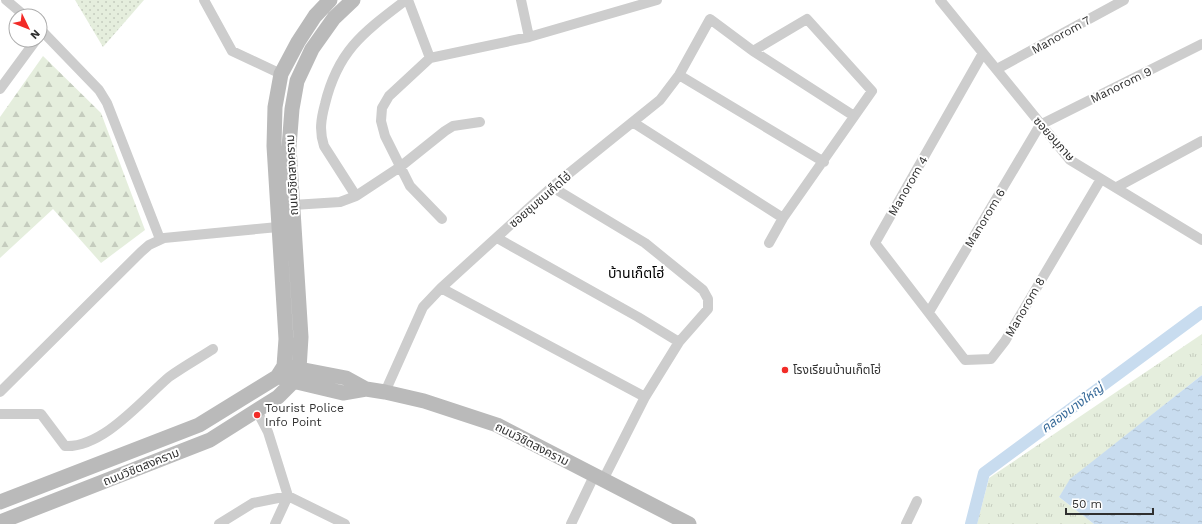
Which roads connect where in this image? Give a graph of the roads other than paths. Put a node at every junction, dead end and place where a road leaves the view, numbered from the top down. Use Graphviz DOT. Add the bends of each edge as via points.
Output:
graph roads {
  1 [pos="6,0"];
  2 [pos="204,0"];
  3 [pos="330,0"];
  4 [pos="353,0"];
  5 [pos="407,0"];
  6 [pos="521,0"];
  7 [pos="657,0"];
  8 [pos="942,0"];
  9 [pos="1124,0"];
  10 [pos="632,4"];
  11 [pos="16,8"];
  12 [pos="529,37"];
  13 [pos="48,38"];
  14 [pos="1202,44"];
  15 [pos="30,48"];
  16 [pos="753,51"];
  17 [pos="983,53"];
  18 [pos="430,58"];
  19 [pos="997,70"];
  20 [pos="281,74"];
  21 [pos="679,75"];
  22 [pos="0,89"];
  23 [pos="854,116"];
  24 [pos="480,122"];
  25 [pos="634,123"];
  26 [pos="1040,125"];
  27 [pos="1202,141"];
  28 [pos="824,162"];
  29 [pos="400,167"];
  30 [pos="1101,180"];
  31 [pos="552,187"];
  32 [pos="1117,187"];
  33 [pos="356,196"];
  34 [pos="294,205"];
  35 [pos="783,218"];
  36 [pos="442,219"];
  37 [pos="278,227"];
  38 [pos="496,238"];
  39 [pos="160,239"];
  40 [pos="1202,240"];
  41 [pos="769,243"];
  42 [pos="441,288"];
  43 [pos="929,312"];
  44 [pos="679,342"];
  45 [pos="213,349"];
  46 [pos="281,372"];
  47 [pos="296,376"];
  48 [pos="2,386"];
  49 [pos="385,392"];
  50 [pos="645,397"];
  51 [pos="257,411"];
  52 [pos="0,414"];
  53 [pos="598,478"];
  54 [pos="288,496"];
  55 [pos="917,501"];
  56 [pos="0,502"];
  57 [pos="0,522"];
  58 [pos="219,524"];
  59 [pos="275,524"];
  60 [pos="345,524"];
  61 [pos="571,524"];
  62 [pos="689,524"];
  63 [pos="906,524"];
  1 -- 11 [label="street"];
  2 -- 20 [label="street" via="232,51"];
  3 -- 20 [label="main road, ถนนวิชิตสงคราม" via="298,42"];
  4 -- 34 [label="main road, ถนนวิชิตสงคราม" via="330,24 312,49 297,81 289,147"];
  5 -- 18 [label="street"];
  5 -- 33 [label="street" via="363,34 344,56 330,83 320,123 321,137 324,146"];
  6 -- 12 [label="street"];
  7 -- 10 [label="street"];
  8 -- 17 [label="street, ซอยอนุภาษ"];
  9 -- 19 [label="street, Manorom 7"];
  10 -- 12 [label="street"];
  12 -- 18 [label="street"];
  13 -- 39 [label="street" via="99,90 107,103"];
  14 -- 26 [label="street, Manorom 9"];
  15 -- 22 [label="street"];
  16 -- 21 [label="street, ซอยชุมชนเก็ตโฮ่" via="710,19"];
  16 -- 23 [label="street"];
  16 -- 23 [label="street" via="807,19 872,91"];
  17 -- 19 [label="street, ซอยอนุภาษ"];
  17 -- 43 [label="street, Manorom 4" via="875,243"];
  18 -- 29 [label="street" via="389,96 382,108 381,121 385,136"];
  19 -- 26 [label="street, ซอยอนุภาษ"];
  20 -- 37 [label="main road, ถนนวิชิตสงคราม" via="275,106 274,146"];
  21 -- 25 [label="street, ซอยชุมชนเก็ตโฮ่" via="660,100"];
  21 -- 28 [label="street"];
  23 -- 28 [label="street"];
  24 -- 29 [label="street" via="453,126"];
  25 -- 31 [label="street, ซอยชุมชนเก็ตโฮ่"];
  25 -- 35 [label="street"];
  26 -- 30 [label="street, ซอยอนุภาษ" via="1070,160"];
  26 -- 43 [label="street, Manorom 6"];
  27 -- 32 [label="street"];
  28 -- 35 [label="street"];
  29 -- 33 [label="street"];
  29 -- 36 [label="street" via="410,186"];
  30 -- 32 [label="street, ซอยอนุภาษ"];
  30 -- 43 [label="street, Manorom 8" via="1005,341 991,359 965,360"];
  31 -- 38 [label="street, ซอยชุมชนเก็ตโฮ่"];
  31 -- 44 [label="street" via="645,243 702,290 708,299 708,309"];
  32 -- 40 [label="street, ซอยอนุภาษ"];
  33 -- 34 [label="street" via="340,202"];
  34 -- 47 [label="main road, ถนนวิชิตสงคราม" via="301,337"];
  35 -- 41 [label="street"];
  37 -- 39 [label="street"];
  37 -- 46 [label="main road, ถนนวิชิตสงคราม" via="286,339"];
  38 -- 42 [label="street, ซอยชุมชนเก็ตโฮ่"];
  38 -- 44 [label="street"];
  39 -- 48 [label="street" via="141,252"];
  42 -- 49 [label="street, ซอยชุมชนเก็ตโฮ่" via="423,308"];
  42 -- 50 [label="street"];
  44 -- 50 [label="street"];
  45 -- 52 [label="street" via="170,377 100,436 73,446 65,446 41,414"];
  46 -- 47 [label="main road, ถนนวิชิตสงคราม"];
  46 -- 56 [label="main road, ถนนวิชิตสงคราม" via="199,425"];
  47 -- 49 [label="main road, ถนนวิชิตสงคราม" via="346,378 366,389"];
  47 -- 51 [label="main road, ถนนวิชิตสงคราม" via="278,397"];
  49 -- 53 [label="main road, ถนนวิชิตสงคราม" via="424,401 498,425"];
  50 -- 53 [label="street"];
  51 -- 54 [label="street" via="268,432"];
  51 -- 57 [label="main road, ถนนวิชิตสงคราม" via="210,440"];
  53 -- 61 [label="street"];
  53 -- 62 [label="main road, ถนนวิชิตสงคราม"];
  54 -- 58 [label="street" via="253,503"];
  54 -- 59 [label="street"];
  54 -- 60 [label="street"];
  55 -- 63 [label="street"];
}
